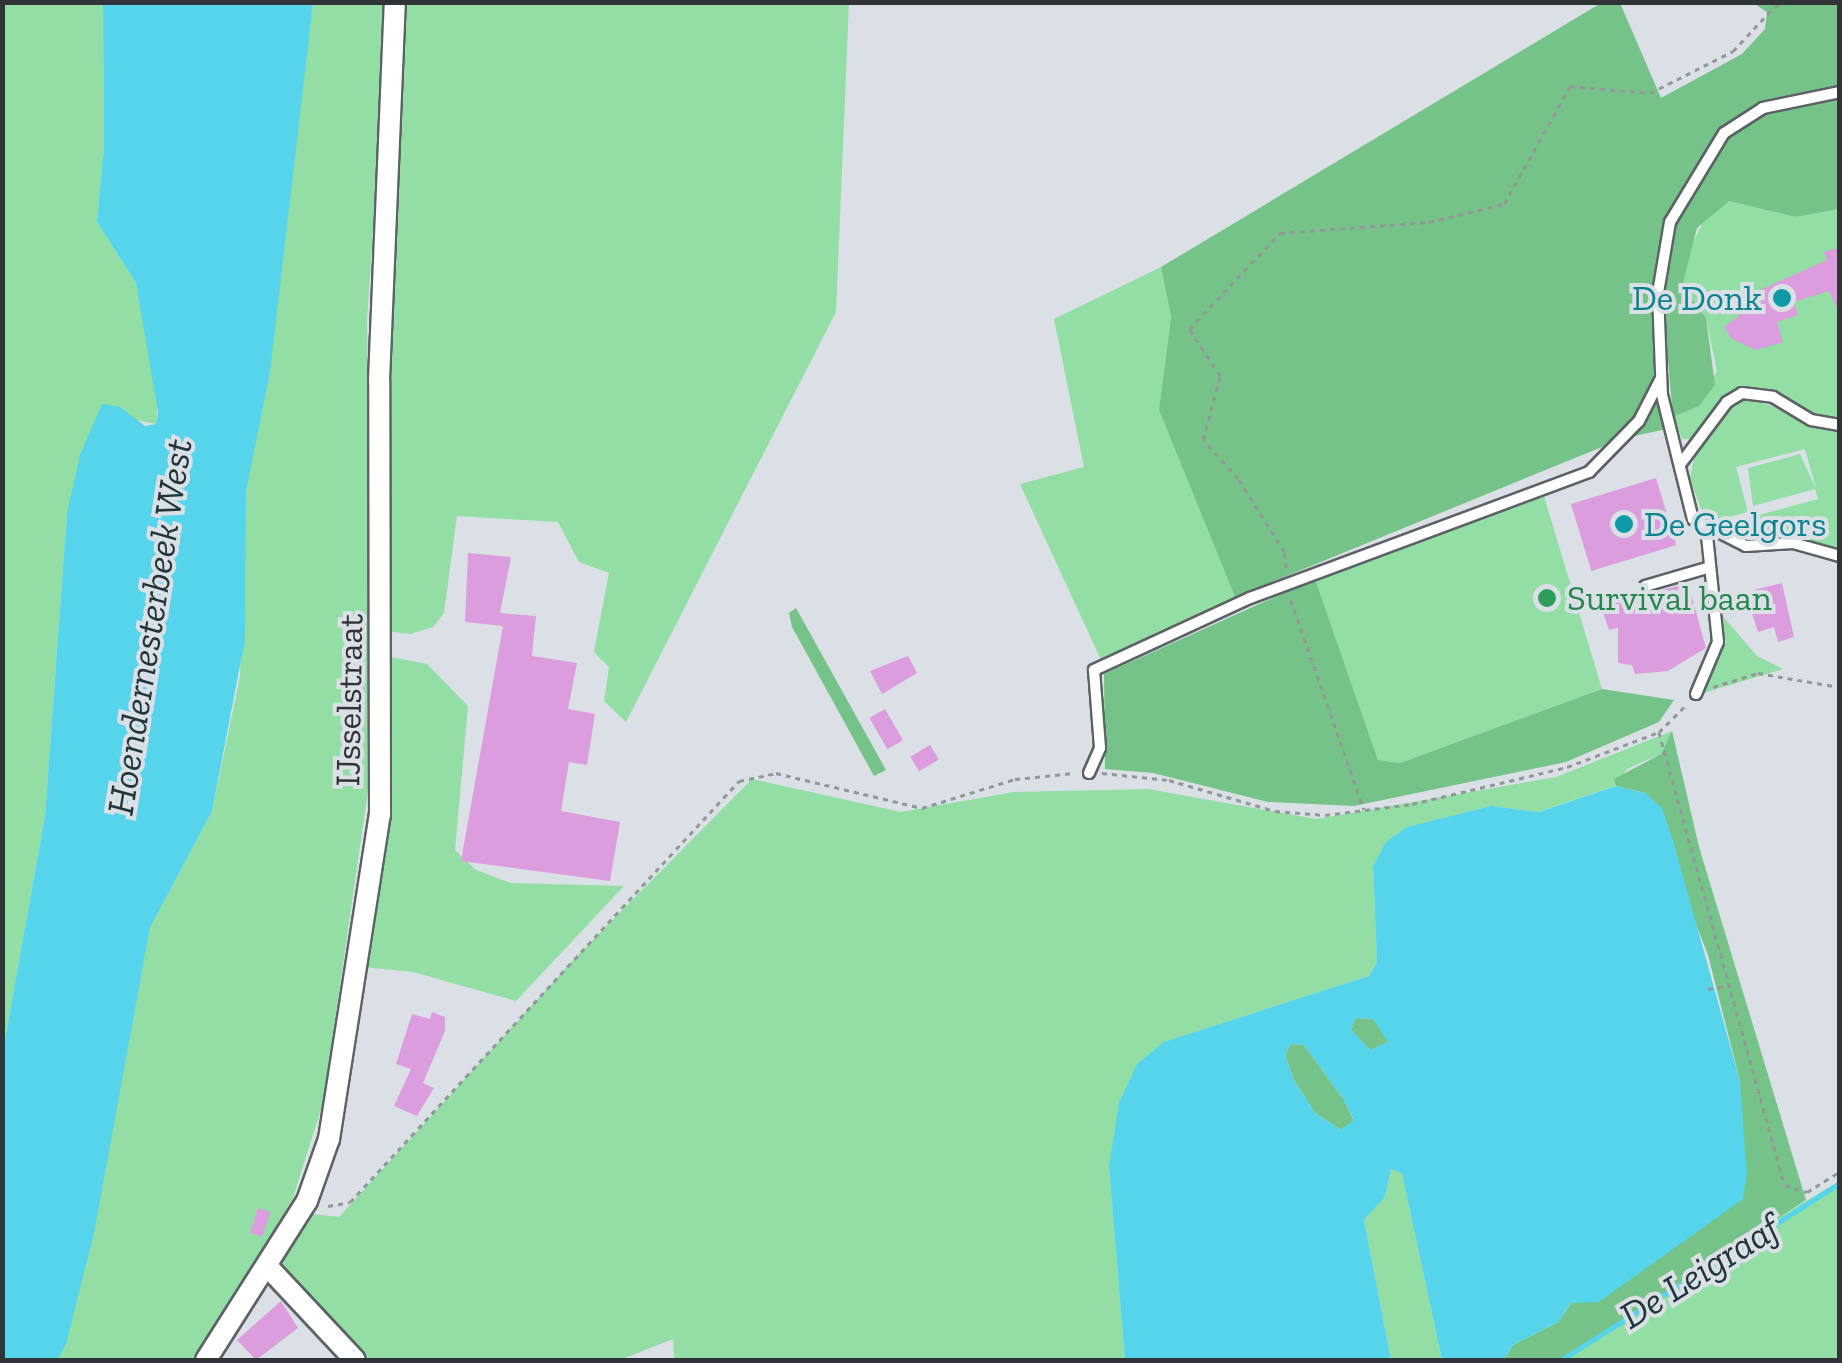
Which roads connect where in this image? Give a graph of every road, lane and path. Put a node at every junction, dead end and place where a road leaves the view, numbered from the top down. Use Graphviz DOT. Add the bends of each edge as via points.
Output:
graph roads {
  1 [pos="395,2"];
  2 [pos="1788,2"];
  3 [pos="1840,92"];
  4 [pos="1660,380"];
  5 [pos="1840,425"];
  6 [pos="1682,462"];
  7 [pos="1706,526"];
  8 [pos="1840,556"];
  9 [pos="1707,568"];
  10 [pos="1288,584"];
  11 [pos="1646,586"];
  12 [pos="1840,687"];
  13 [pos="1696,694"];
  14 [pos="1659,732"];
  15 [pos="1088,773"];
  16 [pos="1364,810"];
  17 [pos="1726,986"];
  18 [pos="1708,989"];
  19 [pos="1840,1172"];
  20 [pos="307,1201"];
  21 [pos="268,1266"];
  22 [pos="206,1360"];
  23 [pos="355,1360"];
  1 -- 20 [label="street, IJsselstraat" via="379,380 380,815 342,1076"];
  2 -- 10 [label="path" via="1774,7 1733,51 1650,93 1570,86 1504,204 1429,222 1280,233 1189,329 1220,376 1203,440 1284,552"];
  3 -- 4 [label="lane" via="1754,111 1712,148 1662,245"];
  4 -- 6 [label="lane"];
  4 -- 10 [label="lane" via="1639,422 1589,472"];
  5 -- 6 [label="lane" via="1812,420 1766,394 1742,393"];
  6 -- 7 [label="lane" via="1692,519"];
  7 -- 8 [label="lane" via="1746,546 1793,542"];
  7 -- 9 [label="lane"];
  9 -- 11 [label="lane"];
  9 -- 13 [label="lane" via="1718,642"];
  10 -- 15 [label="lane" via="1094,670 1100,748"];
  10 -- 16 [label="path"];
  12 -- 13 [label="path" via="1758,673"];
  13 -- 14 [label="path"];
  14 -- 16 [label="path" via="1567,767"];
  14 -- 17 [label="path"];
  15 -- 16 [label="path" via="1169,780 1275,810"];
  15 -- 20 [label="path" via="1015,779 922,808 783,774 742,779 350,1202"];
  17 -- 18 [label="path"];
  17 -- 19 [label="path" via="1786,1185 1807,1192"];
  20 -- 21 [label="street, IJsselstraat"];
  21 -- 22 [label="street, IJsselstraat"];
  21 -- 23 [label="street"];
}
